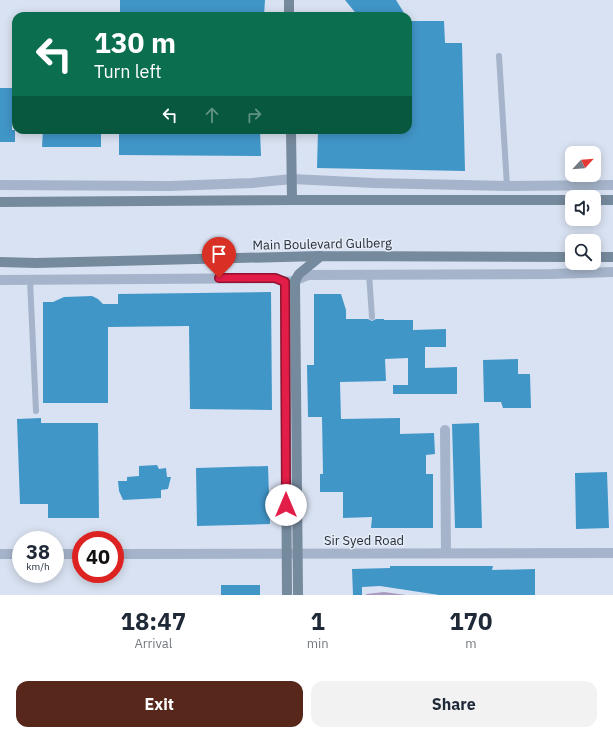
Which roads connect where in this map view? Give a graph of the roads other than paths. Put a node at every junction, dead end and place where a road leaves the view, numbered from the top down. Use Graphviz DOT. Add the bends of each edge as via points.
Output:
graph roads {
  1 [pos="289,0"];
  2 [pos="289,12"];
  3 [pos="499,56"];
  4 [pos="291,134"];
  5 [pos="292,179"];
  6 [pos="0,185"];
  7 [pos="613,185"];
  8 [pos="507,186"];
  9 [pos="292,200"];
  10 [pos="565,200"];
  11 [pos="601,200"];
  12 [pos="613,200"];
  13 [pos="0,202"];
  14 [pos="321,256"];
  15 [pos="565,257"];
  16 [pos="601,257"];
  17 [pos="613,257"];
  18 [pos="0,262"];
  19 [pos="613,272"];
  20 [pos="369,274"];
  21 [pos="0,280"];
  22 [pos="30,280"];
  23 [pos="290,281"];
  24 [pos="372,316"];
  25 [pos="36,411"];
  26 [pos="444,430"];
  27 [pos="287,553"];
  28 [pos="298,553"];
  29 [pos="446,553"];
  30 [pos="613,553"];
  31 [pos="0,554"];
  32 [pos="12,554"];
  33 [pos="124,554"];
  34 [pos="287,595"];
  35 [pos="298,595"];
  1 -- 2 [label="main road"];
  3 -- 8 [label="lane"];
  4 -- 5 [label="main road"];
  5 -- 6 [label="street" via="170,186"];
  5 -- 8 [label="street"];
  5 -- 9 [label="main road"];
  7 -- 8 [label="street"];
  9 -- 10 [label="main road"];
  9 -- 13 [label="main road"];
  11 -- 12 [label="main road"];
  14 -- 15 [label="main road, Main Boulevard Gulberg"];
  14 -- 18 [label="main road, Main Boulevard Gulberg"];
  14 -- 23 [label="main road"];
  16 -- 17 [label="main road"];
  19 -- 20 [label="street"];
  20 -- 23 [label="street" via="309,275"];
  20 -- 24 [label="lane"];
  21 -- 22 [label="street"];
  22 -- 23 [label="street" via="275,278"];
  22 -- 25 [label="lane"];
  23 -- 27 [label="main road"];
  23 -- 28 [label="main road"];
  26 -- 29 [label="street"];
  27 -- 28 [label="street, Sir Syed Road"];
  27 -- 33 [label="street, Sir Syed Road"];
  27 -- 34 [label="main road"];
  28 -- 29 [label="street, Sir Syed Road"];
  28 -- 35 [label="main road"];
  29 -- 30 [label="street, Sir Syed Road"];
  31 -- 32 [label="street"];
}
